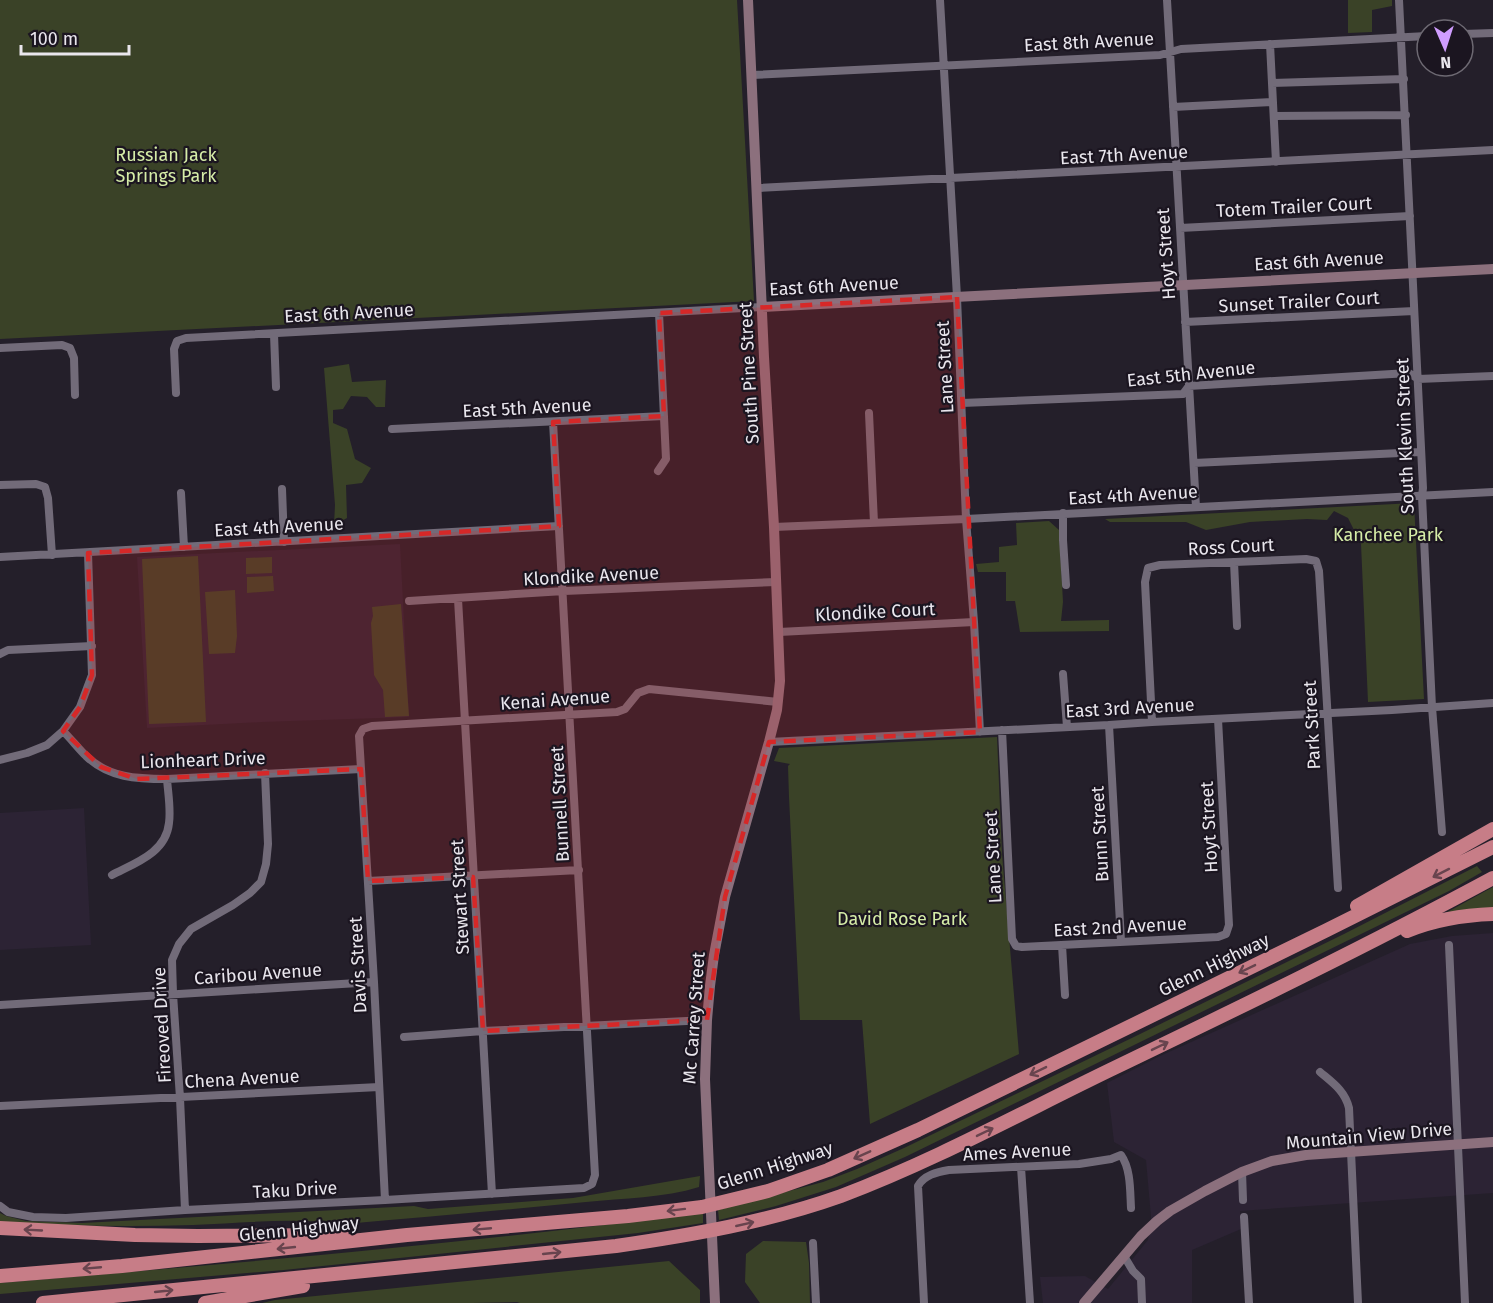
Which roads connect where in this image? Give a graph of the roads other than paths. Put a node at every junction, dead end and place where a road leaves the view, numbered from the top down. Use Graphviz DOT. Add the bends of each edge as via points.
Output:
graph roads {
  1 [pos="748,0"];
  2 [pos="940,0"];
  3 [pos="1167,0"];
  4 [pos="1399,0"];
  5 [pos="1493,33"];
  6 [pos="1475,34"];
  7 [pos="1415,37"];
  8 [pos="1401,38"];
  9 [pos="1270,45"];
  10 [pos="1170,52"];
  11 [pos="944,64"];
  12 [pos="752,75"];
  13 [pos="1404,79"];
  14 [pos="1272,83"];
  15 [pos="1273,102"];
  16 [pos="1173,107"];
  17 [pos="1406,115"];
  18 [pos="1274,116"];
  19 [pos="1493,150"];
  20 [pos="1407,155"];
  21 [pos="1276,162"];
  22 [pos="1176,167"];
  23 [pos="950,179"];
  24 [pos="757,188"];
  25 [pos="1410,216"];
  26 [pos="1180,228"];
  27 [pos="1493,269"];
  28 [pos="1412,273"];
  29 [pos="1183,285"];
  30 [pos="957,297"];
  31 [pos="762,307"];
  32 [pos="1414,311"];
  33 [pos="659,313"];
  34 [pos="1185,322"];
  35 [pos="274,334"];
  36 [pos="0,348"];
  37 [pos="1493,376"];
  38 [pos="1418,379"];
  39 [pos="1189,386"];
  40 [pos="276,387"];
  41 [pos="176,393"];
  42 [pos="75,395"];
  43 [pos="962,403"];
  44 [pos="869,413"];
  45 [pos="664,416"];
  46 [pos="553,422"];
  47 [pos="392,429"];
  48 [pos="1421,452"];
  49 [pos="1194,463"];
  50 [pos="658,471"];
  51 [pos="0,485"];
  52 [pos="282,489"];
  53 [pos="1493,492"];
  54 [pos="181,493"];
  55 [pos="1422,496"];
  56 [pos="1196,507"];
  57 [pos="1063,513"];
  58 [pos="966,519"];
  59 [pos="874,523"];
  60 [pos="559,526"];
  61 [pos="774,527"];
  62 [pos="284,542"];
  63 [pos="184,548"];
  64 [pos="88,553"];
  65 [pos="52,555"];
  66 [pos="0,557"];
  67 [pos="1316,561"];
  68 [pos="1234,562"];
  69 [pos="776,582"];
  70 [pos="1066,585"];
  71 [pos="564,591"];
  72 [pos="458,599"];
  73 [pos="409,601"];
  74 [pos="974,622"];
  75 [pos="1237,626"];
  76 [pos="779,632"];
  77 [pos="92,646"];
  78 [pos="0,654"];
  79 [pos="1063,674"];
  80 [pos="777,702"];
  81 [pos="1493,703"];
  82 [pos="1432,707"];
  83 [pos="1326,712"];
  84 [pos="570,715"];
  85 [pos="1218,719"];
  86 [pos="465,721"];
  87 [pos="1152,722"];
  88 [pos="1109,726"];
  89 [pos="1067,727"];
  90 [pos="363,729"];
  91 [pos="1002,730"];
  92 [pos="63,731"];
  93 [pos="980,732"];
  94 [pos="769,742"];
  95 [pos="0,760"];
  96 [pos="361,769"];
  97 [pos="265,774"];
  98 [pos="167,779"];
  99 [pos="1493,828"];
  100 [pos="1442,832"];
  101 [pos="1493,847"];
  102 [pos="579,870"];
  103 [pos="112,875"];
  104 [pos="473,877"];
  105 [pos="1493,878"];
  106 [pos="368,881"];
  107 [pos="1338,888"];
  108 [pos="1493,914"];
  109 [pos="1226,934"];
  110 [pos="1121,941"];
  111 [pos="1062,945"];
  112 [pos="1449,945"];
  113 [pos="1016,946"];
  114 [pos="1269,958"];
  115 [pos="374,982"];
  116 [pos="173,994"];
  117 [pos="1065,995"];
  118 [pos="1257,999"];
  119 [pos="0,1005"];
  120 [pos="707,1020"];
  121 [pos="588,1027"];
  122 [pos="483,1031"];
  123 [pos="404,1037"];
  124 [pos="1320,1072"];
  125 [pos="379,1087"];
  126 [pos="180,1098"];
  127 [pos="0,1107"];
  128 [pos="1493,1142"];
  129 [pos="1458,1145"];
  130 [pos="1351,1152"];
  131 [pos="1022,1167"];
  132 [pos="1242,1172"];
  133 [pos="592,1184"];
  134 [pos="492,1194"];
  135 [pos="385,1200"];
  136 [pos="1243,1200"];
  137 [pos="0,1206"];
  138 [pos="1131,1208"];
  139 [pos="185,1210"];
  140 [pos="1244,1217"];
  141 [pos="0,1228"];
  142 [pos="407,1235"];
  143 [pos="813,1243"];
  144 [pos="1124,1256"];
  145 [pos="452,1263"];
  146 [pos="0,1276"];
  147 [pos="43,1303"];
  148 [pos="50,1303"];
  149 [pos="205,1303"];
  150 [pos="715,1303"];
  151 [pos="816,1303"];
  152 [pos="924,1303"];
  153 [pos="1030,1303"];
  154 [pos="1084,1303"];
  155 [pos="1142,1303"];
  156 [pos="1249,1303"];
  157 [pos="1358,1303"];
  158 [pos="1465,1303"];
  1 -- 12 [label="street, South Pine Street"];
  2 -- 11 [label="street, Lane Street"];
  3 -- 10 [label="street, Hoyt Street"];
  4 -- 8 [label="street, South Klevin Street"];
  5 -- 6 [label="street"];
  7 -- 8 [label="street, East 8th Avenue"];
  8 -- 9 [label="street, East 8th Avenue"];
  8 -- 13 [label="street, South Klevin Street"];
  9 -- 10 [label="street, East 8th Avenue"];
  9 -- 14 [label="street"];
  10 -- 11 [label="street, East 8th Avenue"];
  10 -- 16 [label="street, Hoyt Street"];
  11 -- 12 [label="street, East 8th Avenue"];
  11 -- 23 [label="street, Lane Street"];
  12 -- 24 [label="street, South Pine Street"];
  13 -- 14 [label="street"];
  13 -- 17 [label="street, South Klevin Street"];
  14 -- 15 [label="street"];
  15 -- 16 [label="street"];
  15 -- 18 [label="street"];
  16 -- 22 [label="street, Hoyt Street"];
  17 -- 18 [label="street"];
  17 -- 20 [label="street, South Klevin Street"];
  18 -- 21 [label="street"];
  19 -- 20 [label="street, East 7th Avenue"];
  20 -- 21 [label="street, East 7th Avenue"];
  20 -- 25 [label="street, South Klevin Street"];
  21 -- 22 [label="street, East 7th Avenue"];
  22 -- 23 [label="street, East 7th Avenue"];
  22 -- 26 [label="street, Hoyt Street"];
  23 -- 24 [label="street, East 7th Avenue"];
  23 -- 30 [label="street, Lane Street"];
  24 -- 31 [label="street, South Pine Street"];
  25 -- 26 [label="street, Totem Trailer Court"];
  25 -- 28 [label="street, South Klevin Street"];
  26 -- 29 [label="street, Hoyt Street"];
  27 -- 28 [label="street, East 6th Avenue"];
  28 -- 29 [label="street, East 6th Avenue"];
  28 -- 32 [label="street, South Klevin Street"];
  29 -- 30 [label="street, East 6th Avenue"];
  29 -- 34 [label="street, Hoyt Street"];
  30 -- 31 [label="street, East 6th Avenue"];
  30 -- 43 [label="street, Lane Street"];
  31 -- 33 [label="street, East 6th Avenue"];
  31 -- 61 [label="street, South Pine Street"];
  32 -- 34 [label="street, Sunset Trailer Court"];
  32 -- 38 [label="street, South Klevin Street"];
  33 -- 35 [label="street, East 6th Avenue"];
  33 -- 45 [label="street"];
  34 -- 39 [label="street, Hoyt Street"];
  35 -- 40 [label="street"];
  35 -- 41 [label="street, East 6th Avenue" via="177,341"];
  36 -- 42 [label="street" via="70,348"];
  37 -- 38 [label="street, East 5th Avenue"];
  38 -- 39 [label="street, East 5th Avenue" via="1409,373"];
  38 -- 48 [label="street, South Klevin Street"];
  39 -- 43 [label="street, East 5th Avenue" via="1183,394"];
  39 -- 49 [label="street, Hoyt Street"];
  43 -- 58 [label="street, Lane Street"];
  44 -- 59 [label="street"];
  45 -- 46 [label="street, East 5th Avenue"];
  45 -- 50 [label="street" via="666,459"];
  46 -- 47 [label="street, East 5th Avenue"];
  46 -- 60 [label="street, Bunnell Street"];
  48 -- 49 [label="street"];
  48 -- 55 [label="street, South Klevin Street"];
  49 -- 56 [label="street, Hoyt Street"];
  51 -- 65 [label="street" via="36,483 45,487"];
  52 -- 62 [label="street"];
  53 -- 55 [label="street, East 4th Avenue"];
  54 -- 63 [label="street"];
  55 -- 56 [label="street, East 4th Avenue"];
  55 -- 82 [label="street, South Klevin Street"];
  56 -- 57 [label="street, East 4th Avenue"];
  57 -- 58 [label="street, East 4th Avenue"];
  57 -- 70 [label="street"];
  58 -- 59 [label="street, East 4th Avenue"];
  58 -- 74 [label="street, Lane Street"];
  59 -- 61 [label="street, East 4th Avenue"];
  60 -- 62 [label="street, East 4th Avenue"];
  60 -- 71 [label="street, Bunnell Street"];
  61 -- 69 [label="street, South Pine Street"];
  62 -- 63 [label="street, East 4th Avenue"];
  63 -- 64 [label="street, East 4th Avenue"];
  64 -- 65 [label="street, East 4th Avenue"];
  64 -- 77 [label="street"];
  65 -- 66 [label="street, East 4th Avenue"];
  67 -- 68 [label="street, Ross Court"];
  67 -- 83 [label="street, Park Street"];
  68 -- 75 [label="street"];
  68 -- 87 [label="street, Ross Court" via="1148,568 1145,582"];
  69 -- 71 [label="street, Klondike Avenue"];
  69 -- 76 [label="street, South Pine Street"];
  71 -- 72 [label="street, Klondike Avenue"];
  71 -- 84 [label="street, Bunnell Street"];
  72 -- 73 [label="street, Klondike Avenue"];
  72 -- 86 [label="street, Stewart Street"];
  74 -- 76 [label="street, Klondike Court"];
  74 -- 93 [label="street, Lane Street"];
  76 -- 80 [label="street, South Pine Street"];
  77 -- 78 [label="street" via="8,650"];
  77 -- 92 [label="street" via="92,675 80,707"];
  79 -- 89 [label="street"];
  80 -- 84 [label="street, Kenai Avenue" via="649,689 638,693 626,709 617,712"];
  80 -- 94 [label="street, South Pine Street"];
  81 -- 82 [label="street, East 3rd Avenue"];
  82 -- 83 [label="street, East 3rd Avenue"];
  82 -- 100 [label="street, South Klevin Street"];
  83 -- 85 [label="street, East 3rd Avenue"];
  83 -- 107 [label="street, Park Street"];
  84 -- 86 [label="street, Kenai Avenue"];
  84 -- 102 [label="street, Bunnell Street"];
  85 -- 87 [label="street, East 3rd Avenue"];
  85 -- 109 [label="street, Hoyt Street" via="1229,925"];
  86 -- 90 [label="street, Kenai Avenue"];
  86 -- 104 [label="street, Stewart Street"];
  87 -- 88 [label="street, East 3rd Avenue"];
  88 -- 89 [label="street, East 3rd Avenue"];
  88 -- 110 [label="street, Bunn Street"];
  89 -- 91 [label="street, East 3rd Avenue"];
  90 -- 96 [label="street, Davis Street" via="359,736"];
  91 -- 93 [label="street, East 3rd Avenue"];
  91 -- 113 [label="street, Lane Street" via="1012,939"];
  92 -- 95 [label="street" via="47,745"];
  92 -- 98 [label="street, Lionheart Drive" via="86,757 101,767 137,779"];
  93 -- 94 [label="street, East 3rd Avenue"];
  94 -- 120 [label="street, Mc Carrey Street" via="725,897"];
  96 -- 97 [label="street, Lionheart Drive"];
  96 -- 106 [label="street, Davis Street"];
  97 -- 98 [label="street, Lionheart Drive"];
  97 -- 116 [label="street, Fireoved Drive" via="268,844 261,882 233,905 190,929 172,960"];
  98 -- 103 [label="street" via="169,823 165,839 147,857"];
  99 -- 114 [label="highway"];
  101 -- 114 [label="highway, Glenn Highway, one-way"];
  102 -- 104 [label="street"];
  102 -- 121 [label="street, Bunnell Street"];
  104 -- 106 [label="street"];
  104 -- 122 [label="street, Stewart Street"];
  105 -- 118 [label="highway"];
  106 -- 115 [label="street, Davis Street"];
  108 -- 118 [label="highway" via="1454,918 1410,930"];
  109 -- 110 [label="street, East 2nd Avenue"];
  110 -- 111 [label="street, East 2nd Avenue"];
  111 -- 113 [label="street, East 2nd Avenue"];
  111 -- 117 [label="street"];
  112 -- 129 [label="street"];
  114 -- 142 [label="highway, Glenn Highway, one-way" via="918,1130 828,1170 768,1191 691,1208 628,1216"];
  115 -- 116 [label="street, Caribou Avenue"];
  115 -- 125 [label="street, Davis Street"];
  116 -- 119 [label="street, Caribou Avenue"];
  116 -- 126 [label="street, Fireoved Drive"];
  145 -- 118 [label="highway, one-way" via="697,1234 767,1219 840,1196 936,1156"];
  120 -- 121 [label="street"];
  120 -- 150 [label="street, Mc Carrey Street" via="705,1078"];
  121 -- 122 [label="street"];
  121 -- 133 [label="street, Bunnell Street" via="595,1175"];
  122 -- 123 [label="street"];
  122 -- 134 [label="street, Stewart Street"];
  124 -- 130 [label="street" via="1347,1100"];
  125 -- 126 [label="street, Chena Avenue"];
  125 -- 135 [label="street, Davis Street"];
  126 -- 127 [label="street, Chena Avenue"];
  126 -- 139 [label="street, Fireoved Drive"];
  128 -- 129 [label="street, Mountain View Drive"];
  129 -- 130 [label="street, Mountain View Drive"];
  129 -- 158 [label="street"];
  130 -- 132 [label="street, Mountain View Drive" via="1272,1161"];
  130 -- 157 [label="street"];
  131 -- 138 [label="street, Ames Avenue" via="1111,1160 1121,1155 1128,1170"];
  131 -- 152 [label="street, Ames Avenue" via="949,1170 925,1178 918,1186"];
  131 -- 153 [label="street"];
  132 -- 136 [label="street"];
  132 -- 144 [label="street, Mountain View Drive" via="1170,1211"];
  133 -- 134 [label="street, Taku Drive" via="584,1188"];
  134 -- 135 [label="street, Taku Drive"];
  135 -- 139 [label="street, Taku Drive"];
  137 -- 139 [label="street, Taku Drive" via="8,1212 33,1217 66,1218"];
  140 -- 156 [label="street"];
  142 -- 141 [label="highway, one-way" via="188,1236"];
  142 -- 146 [label="highway, Glenn Highway, one-way"];
  143 -- 151 [label="street"];
  144 -- 154 [label="street, Mountain View Drive"];
  144 -- 155 [label="street" via="1141,1279"];
  148 -- 145 [label="highway, one-way"];
  145 -- 149 [label="highway"];
  147 -- 148 [label="highway"];
}
